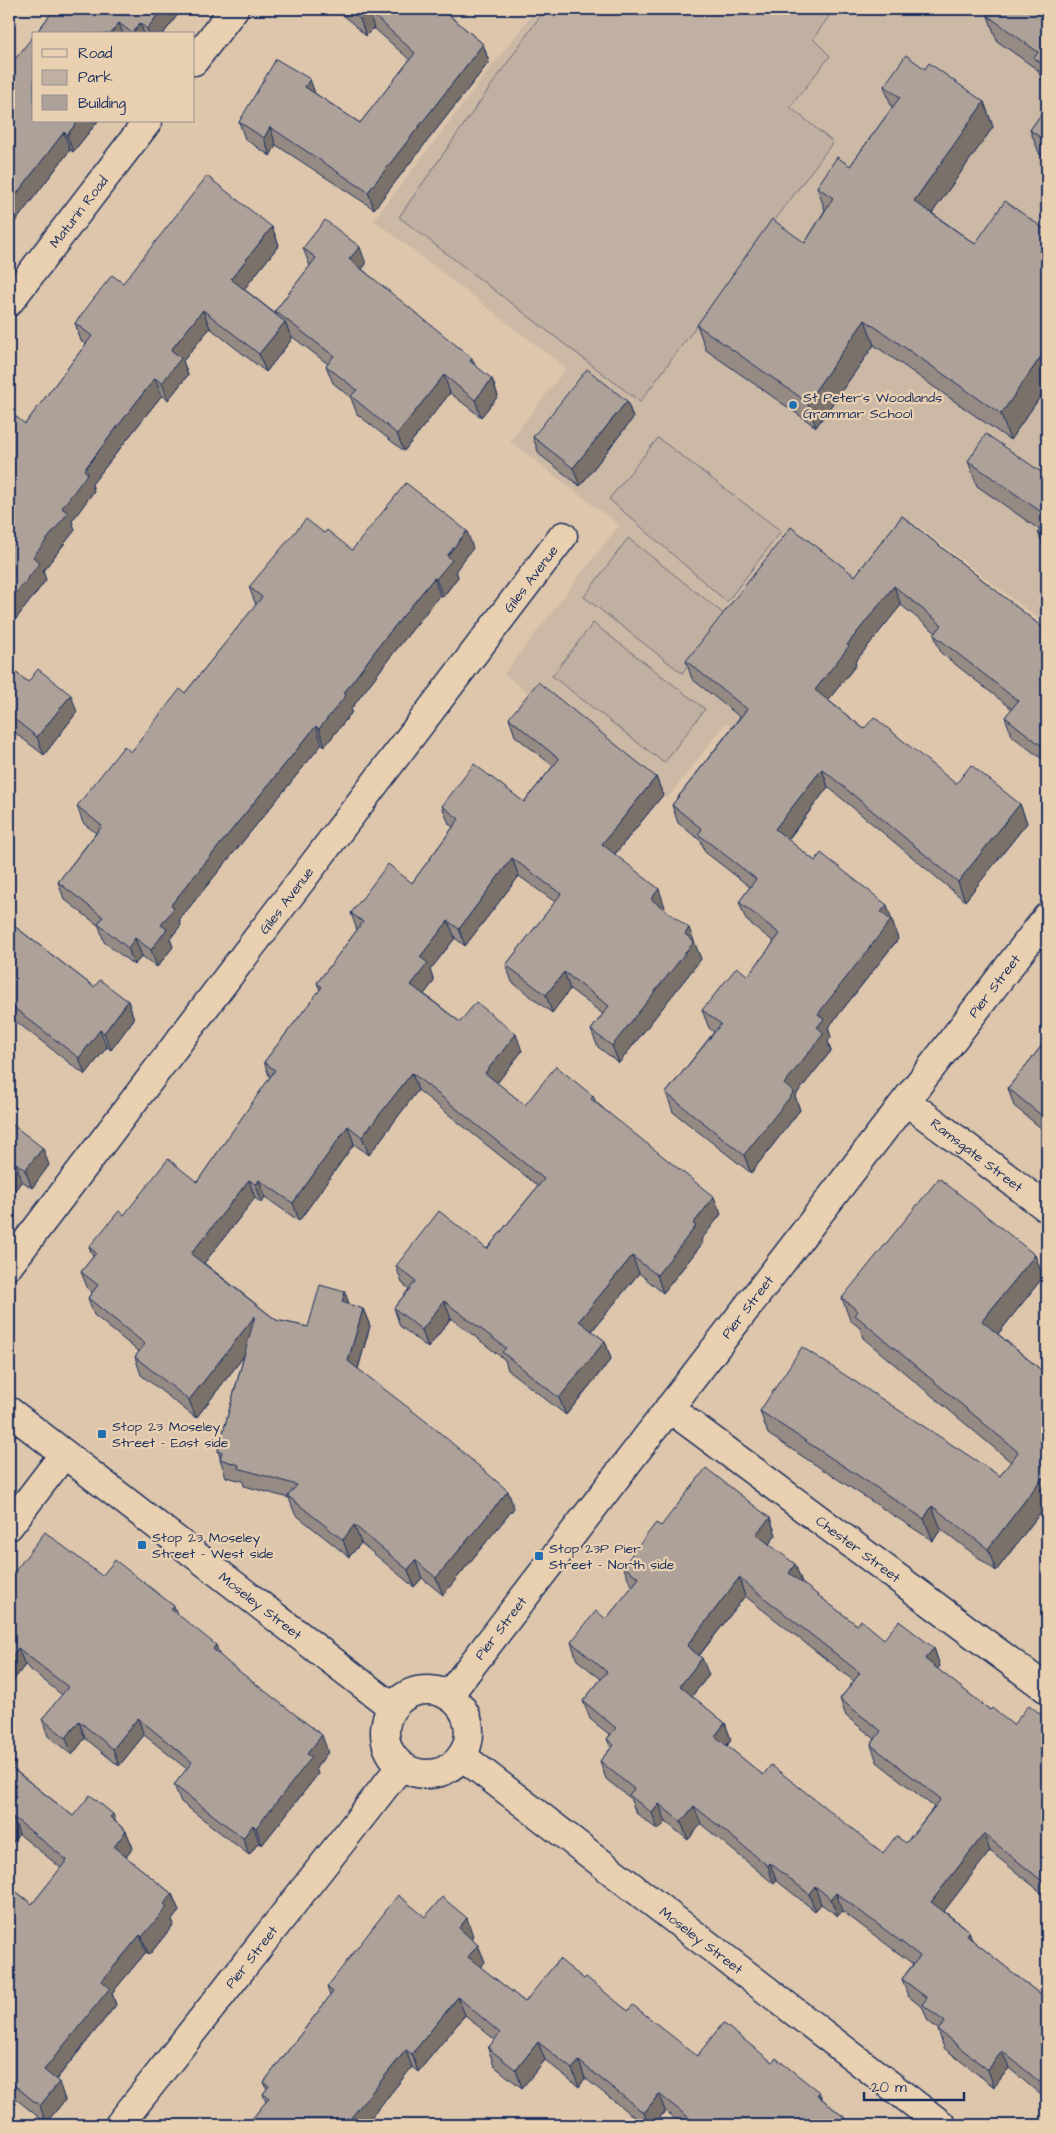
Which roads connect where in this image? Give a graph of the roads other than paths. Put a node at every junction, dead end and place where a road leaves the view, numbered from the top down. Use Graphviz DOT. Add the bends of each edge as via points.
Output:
graph roads {
  1 [pos="234,9"];
  2 [pos="195,60"];
  3 [pos="147,122"];
  4 [pos="9,302"];
  5 [pos="563,536"];
  6 [pos="1047,917"];
  7 [pos="906,1101"];
  8 [pos="1047,1208"];
  9 [pos="9,1265"];
  10 [pos="669,1408"];
  11 [pos="9,1411"];
  12 [pos="64,1454"];
  13 [pos="9,1526"];
  14 [pos="1047,1689"];
  15 [pos="448,1696"];
  16 [pos="392,1707"];
  17 [pos="462,1756"];
  18 [pos="401,1766"];
  19 [pos="119,2125"];
  20 [pos="942,2125"];
  1 -- 2 [label="street"];
  3 -- 4 [label="street, Maturin Road"];
  5 -- 9 [label="street, Giles Avenue"];
  6 -- 7 [label="street, Pier Street"];
  7 -- 8 [label="street, Ramsgate Street"];
  7 -- 10 [label="street, Pier Street"];
  10 -- 14 [label="street, Chester Street"];
  10 -- 15 [label="street, Pier Street"];
  11 -- 12 [label="street, Moseley Street"];
  12 -- 13 [label="street"];
  12 -- 16 [label="street, Moseley Street"];
  15 -- 16 [label="street" via="436,1691 412,1692"];
  15 -- 17 [label="street" via="462,1710 469,1730"];
  16 -- 18 [label="street" via="384,1732 391,1756"];
  17 -- 18 [label="street" via="439,1772 413,1772"];
  17 -- 20 [label="street, Moseley Street"];
  18 -- 19 [label="street, Pier Street"];
}
